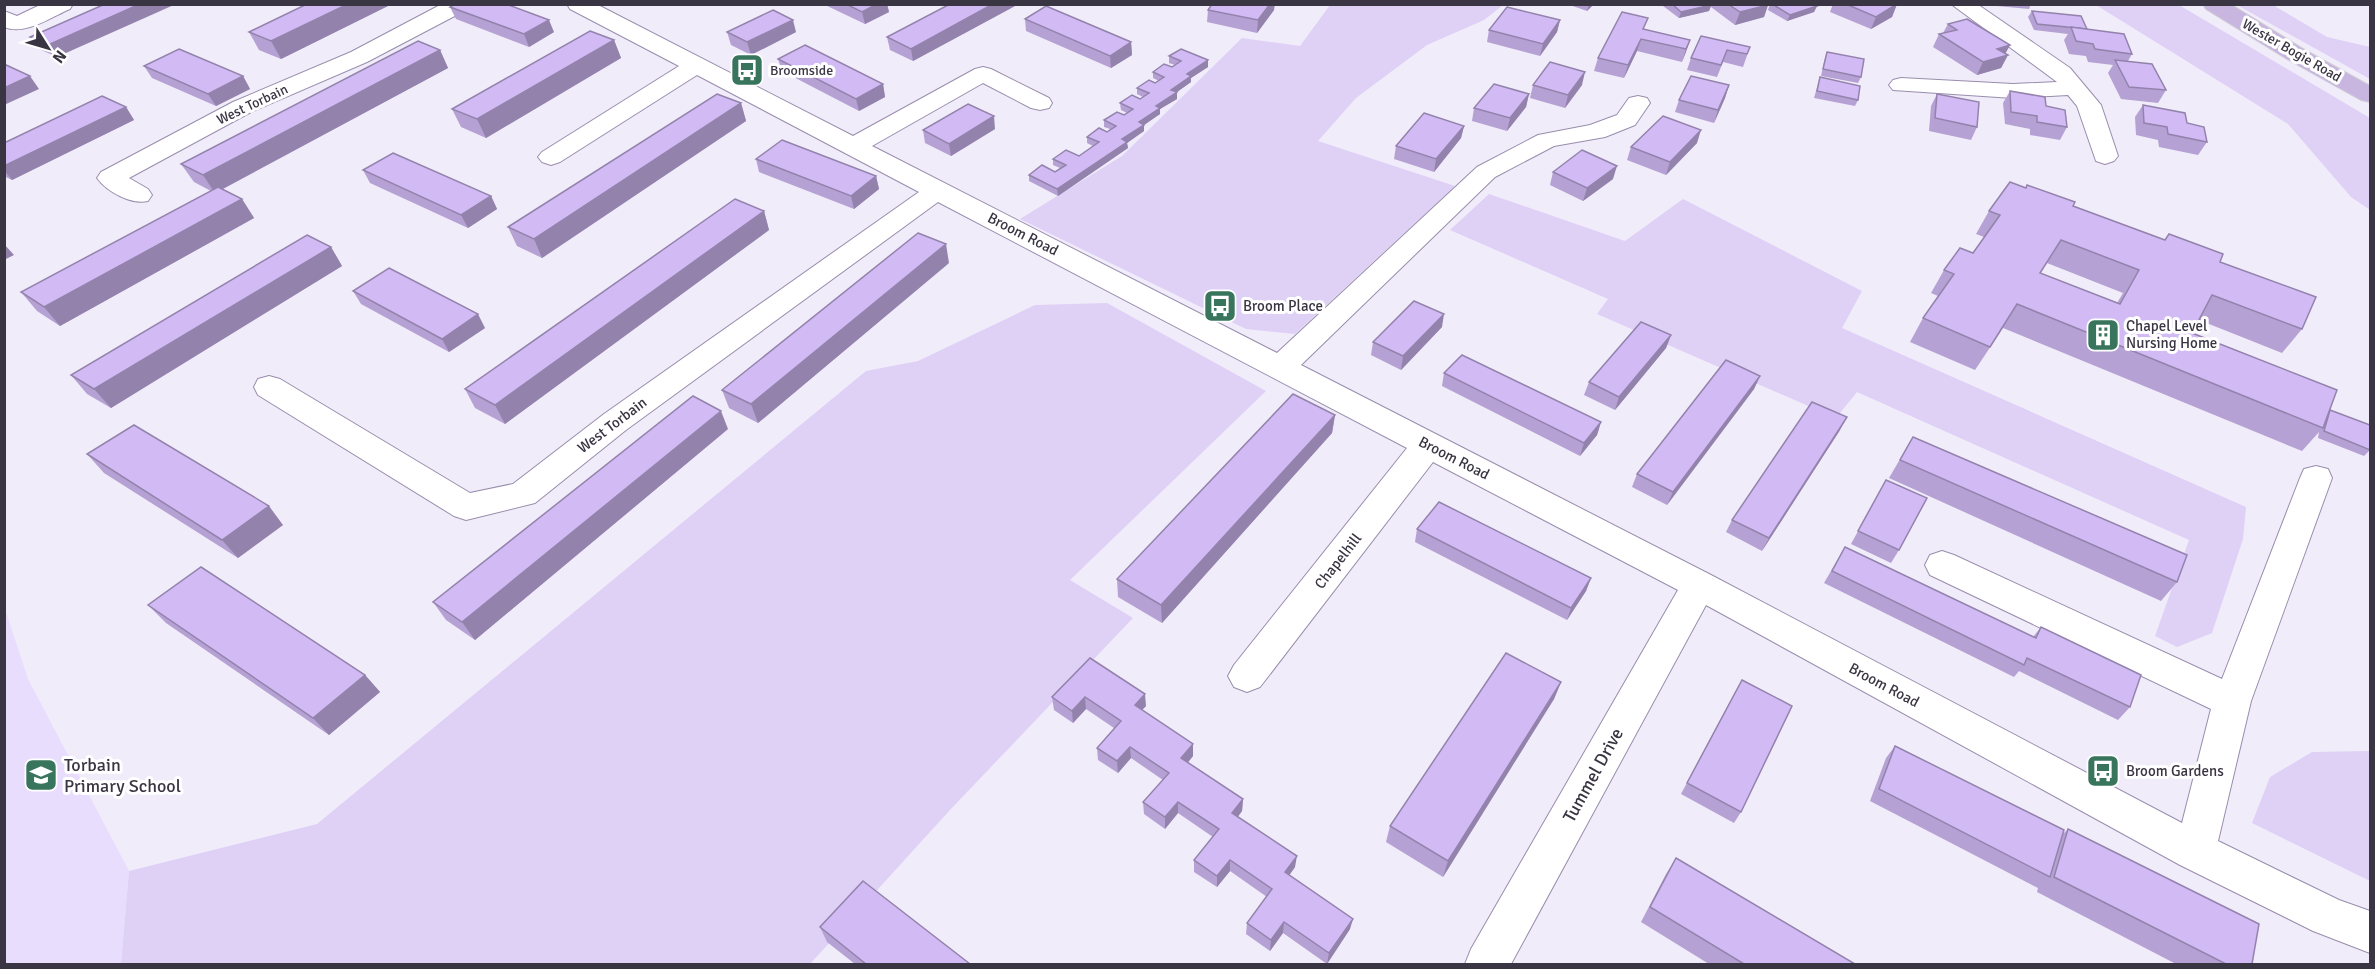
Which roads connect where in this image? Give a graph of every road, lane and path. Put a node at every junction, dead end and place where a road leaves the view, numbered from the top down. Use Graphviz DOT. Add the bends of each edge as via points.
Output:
graph roads {
  1 [pos="62,4"];
  2 [pos="460,4"];
  3 [pos="1962,4"];
  4 [pos="2214,4"];
  5 [pos="581,5"];
  6 [pos="4,18"];
  7 [pos="697,65"];
  8 [pos="1901,85"];
  9 [pos="2072,88"];
  10 [pos="2370,95"];
  11 [pos="1638,103"];
  12 [pos="1040,104"];
  13 [pos="853,146"];
  14 [pos="2105,156"];
  15 [pos="551,157"];
  16 [pos="938,190"];
  17 [pos="139,195"];
  18 [pos="1280,368"];
  19 [pos="269,387"];
  20 [pos="1428,445"];
  21 [pos="2316,478"];
  22 [pos="1942,565"];
  23 [pos="1698,585"];
  24 [pos="1247,676"];
  25 [pos="2232,701"];
  26 [pos="2195,851"];
  27 [pos="2328,916"];
  28 [pos="2370,932"];
  29 [pos="2370,945"];
  30 [pos="1487,964"];
  1 -- 6 [label="street" via="17,24"];
  2 -- 17 [label="street, West Torbain" via="359,57 242,107 110,178"];
  3 -- 9 [label="street" via="2062,73"];
  4 -- 10 [label="main road, Wester Bogie Road"];
  5 -- 7 [label="street, Broom Road"];
  7 -- 13 [label="street, Broom Road"];
  7 -- 15 [label="street"];
  8 -- 9 [label="street" via="2013,91"];
  9 -- 14 [label="street" via="2089,105"];
  11 -- 18 [label="street" via="1626,120 1596,132 1547,140 1486,172"];
  12 -- 13 [label="street" via="982,74"];
  13 -- 16 [label="street, Broom Road"];
  16 -- 18 [label="street, Broom Road"];
  16 -- 19 [label="street, West Torbain" via="615,422 523,494 466,507"];
  18 -- 20 [label="street, Broom Road"];
  20 -- 23 [label="street, Broom Road"];
  20 -- 24 [label="street, Chapelhill"];
  21 -- 25 [label="street"];
  22 -- 25 [label="street"];
  23 -- 26 [label="street, Broom Road"];
  23 -- 30 [label="street, Tummel Drive"];
  25 -- 26 [label="street"];
  26 -- 27 [label="street, Broom Road"];
  27 -- 28 [label="street, Broom Road"];
  27 -- 29 [label="street, Broom Road"];
}
